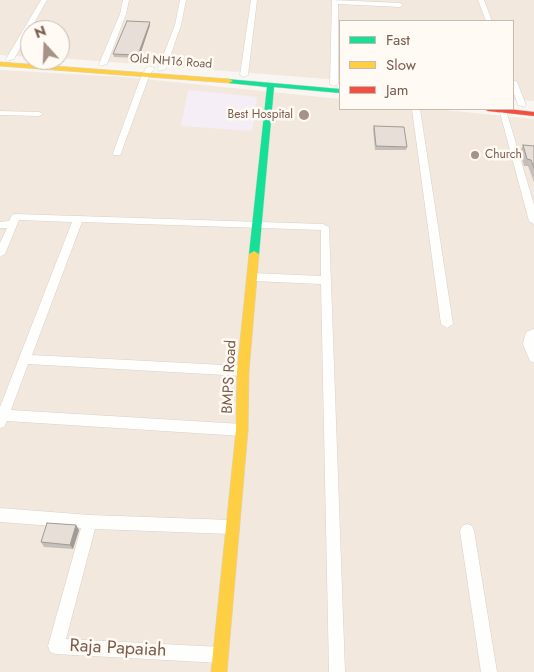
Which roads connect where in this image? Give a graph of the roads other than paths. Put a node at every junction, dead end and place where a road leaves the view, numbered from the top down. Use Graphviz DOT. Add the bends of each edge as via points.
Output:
graph roads {
  1 [pos="44,0"];
  2 [pos="126,0"];
  3 [pos="183,0"];
  4 [pos="254,0"];
  5 [pos="481,0"];
  6 [pos="335,1"];
  7 [pos="400,5"];
  8 [pos="489,20"];
  9 [pos="3,60"];
  10 [pos="20,60"];
  11 [pos="70,62"];
  12 [pos="103,64"];
  13 [pos="153,71"];
  14 [pos="244,75"];
  15 [pos="271,84"];
  16 [pos="338,87"];
  17 [pos="514,88"];
  18 [pos="517,105"];
  19 [pos="534,107"];
  20 [pos="416,110"];
  21 [pos="502,110"];
  22 [pos="0,113"];
  23 [pos="39,114"];
  24 [pos="534,114"];
  25 [pos="117,153"];
  26 [pos="78,219"];
  27 [pos="534,221"];
  28 [pos="13,224"];
  29 [pos="0,225"];
  30 [pos="257,226"];
  31 [pos="0,254"];
  32 [pos="253,277"];
  33 [pos="326,280"];
  34 [pos="447,324"];
  35 [pos="534,333"];
  36 [pos="534,358"];
  37 [pos="24,359"];
  38 [pos="243,371"];
  39 [pos="1,419"];
  40 [pos="242,430"];
  41 [pos="0,515"];
  42 [pos="90,522"];
  43 [pos="232,527"];
  44 [pos="467,531"];
  45 [pos="220,655"];
  46 [pos="219,672"];
  47 [pos="338,672"];
  48 [pos="489,672"];
  1 -- 9 [label="street"];
  2 -- 12 [label="street"];
  3 -- 13 [label="street" via="178,25"];
  4 -- 14 [label="street"];
  5 -- 8 [label="street"];
  6 -- 7 [label="street"];
  6 -- 16 [label="street"];
  9 -- 10 [label="main road, Old NH16 Road"];
  9 -- 13 [label="main road, Old NH16 Road"];
  11 -- 12 [label="main road, Old NH16 Road"];
  12 -- 13 [label="main road, Old NH16 Road"];
  13 -- 14 [label="main road, Old NH16 Road"];
  13 -- 15 [label="main road, Old NH16 Road"];
  13 -- 25 [label="street"];
  14 -- 16 [label="main road, Old NH16 Road"];
  15 -- 16 [label="main road, Old NH16 Road"];
  15 -- 30 [label="main road, BMPS Road"];
  17 -- 18 [label="street"];
  18 -- 19 [label="main road"];
  20 -- 34 [label="street"];
  21 -- 24 [label="main road"];
  21 -- 27 [label="street"];
  22 -- 23 [label="street"];
  26 -- 28 [label="street" via="15,218"];
  26 -- 30 [label="street"];
  26 -- 37 [label="street"];
  28 -- 29 [label="street"];
  28 -- 31 [label="street"];
  30 -- 32 [label="main road, BMPS Road"];
  30 -- 33 [label="street" via="326,229"];
  32 -- 33 [label="street"];
  32 -- 38 [label="main road, BMPS Road"];
  33 -- 47 [label="street"];
  35 -- 36 [label="street" via="530,334 529,344"];
  37 -- 38 [label="street"];
  37 -- 39 [label="street"];
  38 -- 40 [label="main road, BMPS Road"];
  39 -- 40 [label="street"];
  40 -- 43 [label="main road, BMPS Road"];
  41 -- 42 [label="street"];
  42 -- 43 [label="street"];
  42 -- 45 [label="street, Raja Papaiah" via="56,646"];
  43 -- 45 [label="main road, BMPS Road"];
  44 -- 48 [label="street"];
  45 -- 46 [label="main road, BMPS Road"];
}
